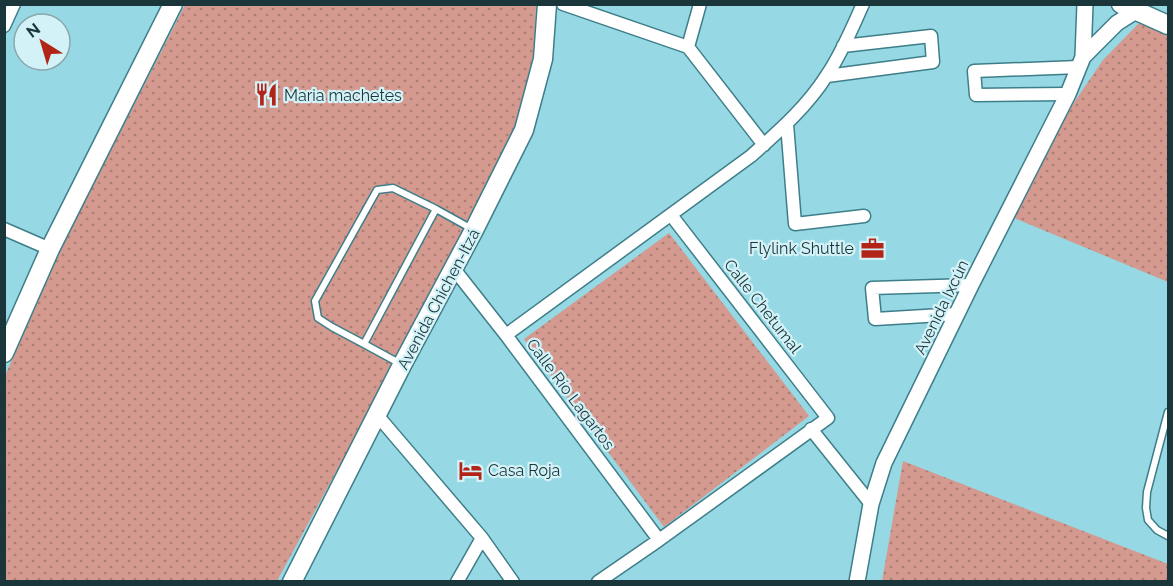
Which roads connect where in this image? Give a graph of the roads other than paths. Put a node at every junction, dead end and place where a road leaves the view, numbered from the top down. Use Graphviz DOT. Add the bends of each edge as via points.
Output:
graph roads {
  1 [pos="14,4"];
  2 [pos="173,4"];
  3 [pos="547,4"];
  4 [pos="563,4"];
  5 [pos="699,4"];
  6 [pos="863,4"];
  7 [pos="1085,4"];
  8 [pos="1128,8"];
  9 [pos="1168,25"];
  10 [pos="4,26"];
  11 [pos="843,46"];
  12 [pos="688,47"];
  13 [pos="1081,62"];
  14 [pos="827,76"];
  15 [pos="1068,94"];
  16 [pos="787,124"];
  17 [pos="764,145"];
  18 [pos="436,209"];
  19 [pos="671,215"];
  20 [pos="864,216"];
  21 [pos="4,229"];
  22 [pos="474,230"];
  23 [pos="50,249"];
  24 [pos="454,269"];
  25 [pos="971,285"];
  26 [pos="958,314"];
  27 [pos="506,335"];
  28 [pos="364,344"];
  29 [pos="4,353"];
  30 [pos="402,365"];
  31 [pos="1168,412"];
  32 [pos="377,416"];
  33 [pos="811,429"];
  34 [pos="871,504"];
  35 [pos="1168,536"];
  36 [pos="482,538"];
  37 [pos="659,540"];
  38 [pos="292,582"];
  39 [pos="457,582"];
  40 [pos="513,582"];
  41 [pos="598,582"];
  42 [pos="857,582"];
  1 -- 10 [label="street"];
  2 -- 23 [label="main road"];
  3 -- 22 [label="main road, Avenida Chichen-Itzá" via="543,59 524,130"];
  4 -- 12 [label="street"];
  5 -- 12 [label="street"];
  6 -- 11 [label="street"];
  7 -- 13 [label="street, Avenida Ixcún"];
  8 -- 9 [label="main road"];
  8 -- 13 [label="street, Avenida Ixcún"];
  11 -- 14 [label="street"];
  11 -- 14 [label="street" via="931,36 933,62"];
  12 -- 17 [label="street"];
  13 -- 15 [label="street, Avenida Ixcún"];
  13 -- 15 [label="street" via="974,71 976,95"];
  14 -- 16 [label="street"];
  15 -- 25 [label="street, Avenida Ixcún"];
  16 -- 17 [label="street"];
  16 -- 20 [label="street" via="795,224"];
  17 -- 19 [label="street"];
  18 -- 22 [label="lane"];
  18 -- 28 [label="lane"];
  18 -- 28 [label="lane" via="393,188 377,190 315,301 318,318"];
  19 -- 27 [label="street"];
  19 -- 33 [label="street, Calle Chetumal" via="828,418"];
  21 -- 23 [label="street"];
  22 -- 24 [label="main road, Avenida Chichen-Itzá"];
  23 -- 29 [label="main road"];
  24 -- 27 [label="street, Calle Río Lagartos"];
  24 -- 30 [label="main road, Avenida Chichen-Itzá"];
  25 -- 26 [label="street, Avenida Ixcún"];
  25 -- 26 [label="street" via="872,288 874,319"];
  26 -- 34 [label="street, Avenida Ixcún" via="884,463"];
  27 -- 37 [label="street, Calle Río Lagartos"];
  28 -- 30 [label="lane"];
  30 -- 32 [label="main road, Avenida Chichen-Itzá"];
  31 -- 35 [label="lane" via="1146,508 1148,520"];
  32 -- 36 [label="street"];
  32 -- 38 [label="main road, Avenida Chichen-Itzá"];
  33 -- 34 [label="street"];
  33 -- 37 [label="street"];
  34 -- 42 [label="street, Avenida Ixcún"];
  36 -- 39 [label="street"];
  36 -- 40 [label="street"];
  37 -- 41 [label="street"];
}
